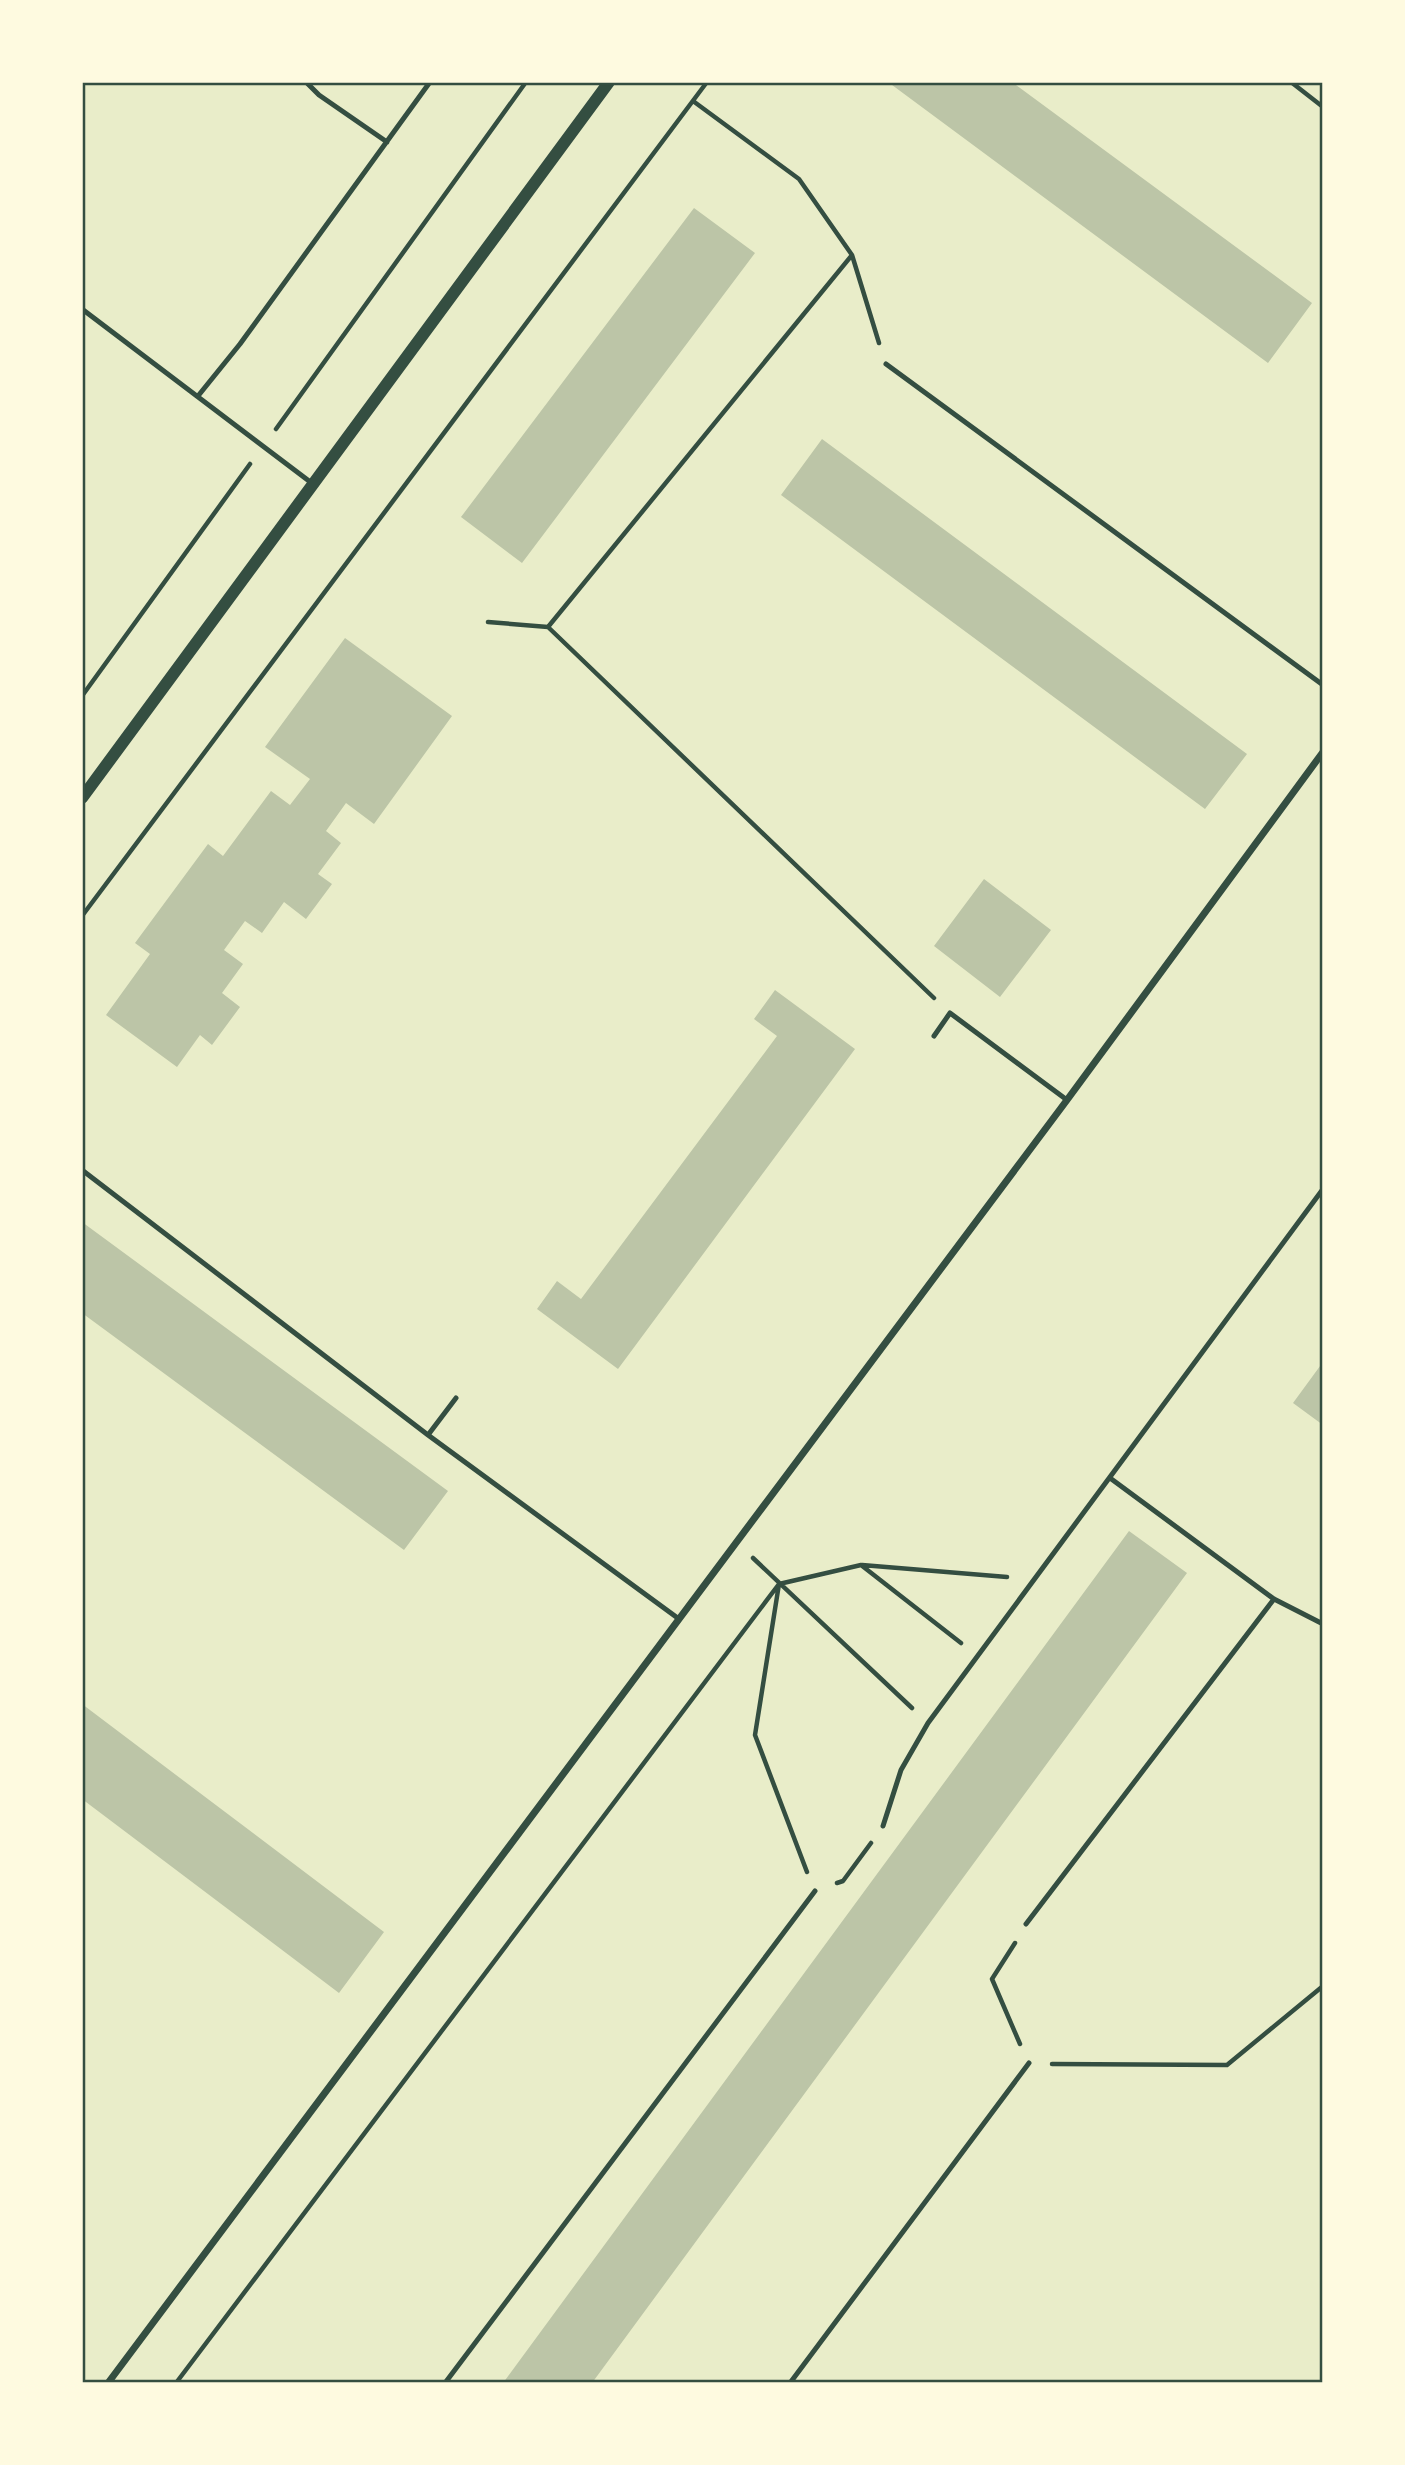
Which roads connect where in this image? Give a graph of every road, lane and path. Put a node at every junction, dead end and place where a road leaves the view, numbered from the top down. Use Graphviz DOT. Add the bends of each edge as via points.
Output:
graph roads {
  1 [pos="306,82"];
  2 [pos="430,82"];
  3 [pos="608,82"];
  4 [pos="707,82"];
  5 [pos="1291,82"];
  6 [pos="523,84"];
  7 [pos="693,101"];
  8 [pos="1323,107"];
  9 [pos="387,142"];
  10 [pos="852,255"];
  11 [pos="82,309"];
  12 [pos="886,363"];
  13 [pos="198,396"];
  14 [pos="264,445"];
  15 [pos="313,484"];
  16 [pos="488,622"];
  17 [pos="548,627"];
  18 [pos="1323,685"];
  19 [pos="82,696"];
  20 [pos="1323,752"];
  21 [pos="82,798"];
  22 [pos="82,916"];
  23 [pos="950,1013"];
  24 [pos="934,1036"];
  25 [pos="1067,1100"];
  26 [pos="82,1170"];
  27 [pos="1323,1189"];
  28 [pos="456,1398"];
  29 [pos="428,1435"];
  30 [pos="1110,1478"];
  31 [pos="745,1551"];
  32 [pos="861,1565"];
  33 [pos="1035,1580"];
  34 [pos="779,1584"];
  35 [pos="1274,1599"];
  36 [pos="679,1619"];
  37 [pos="1323,1625"];
  38 [pos="978,1656"];
  39 [pos="928,1723"];
  40 [pos="883,1826"];
  41 [pos="843,1881"];
  42 [pos="815,1891"];
  43 [pos="1026,1924"];
  44 [pos="1323,1986"];
  45 [pos="1028,2063"];
  46 [pos="108,2383"];
  47 [pos="176,2383"];
  48 [pos="444,2383"];
  49 [pos="790,2383"];
  1 -- 9 [label="lane"];
  2 -- 9 [label="lane"];
  3 -- 15 [label="street"];
  4 -- 7 [label="path"];
  5 -- 8 [label="path"];
  6 -- 14 [label="path"];
  7 -- 10 [label="path" via="799,179"];
  7 -- 22 [label="path"];
  9 -- 13 [label="lane"];
  10 -- 12 [label="path"];
  10 -- 17 [label="path"];
  11 -- 13 [label="lane"];
  12 -- 18 [label="lane"];
  13 -- 14 [label="lane"];
  14 -- 15 [label="lane"];
  14 -- 19 [label="path"];
  15 -- 21 [label="street"];
  16 -- 17 [label="path"];
  17 -- 23 [label="path"];
  20 -- 25 [label="street"];
  23 -- 24 [label="lane"];
  23 -- 25 [label="lane"];
  25 -- 36 [label="street"];
  26 -- 29 [label="lane"];
  27 -- 30 [label="lane"];
  28 -- 29 [label="lane"];
  29 -- 36 [label="lane"];
  30 -- 33 [label="lane"];
  30 -- 35 [label="lane"];
  31 -- 34 [label="path"];
  32 -- 33 [label="path"];
  32 -- 34 [label="path"];
  32 -- 38 [label="path"];
  33 -- 38 [label="lane"];
  34 -- 39 [label="path"];
  34 -- 42 [label="path" via="755,1735"];
  34 -- 47 [label="path"];
  35 -- 37 [label="lane"];
  35 -- 43 [label="lane"];
  36 -- 46 [label="street"];
  38 -- 39 [label="lane"];
  39 -- 40 [label="lane" via="901,1770"];
  40 -- 41 [label="path"];
  42 -- 48 [label="lane"];
  43 -- 45 [label="path" via="992,1979"];
  44 -- 45 [label="path" via="1227,2065"];
  45 -- 49 [label="lane"];
}
